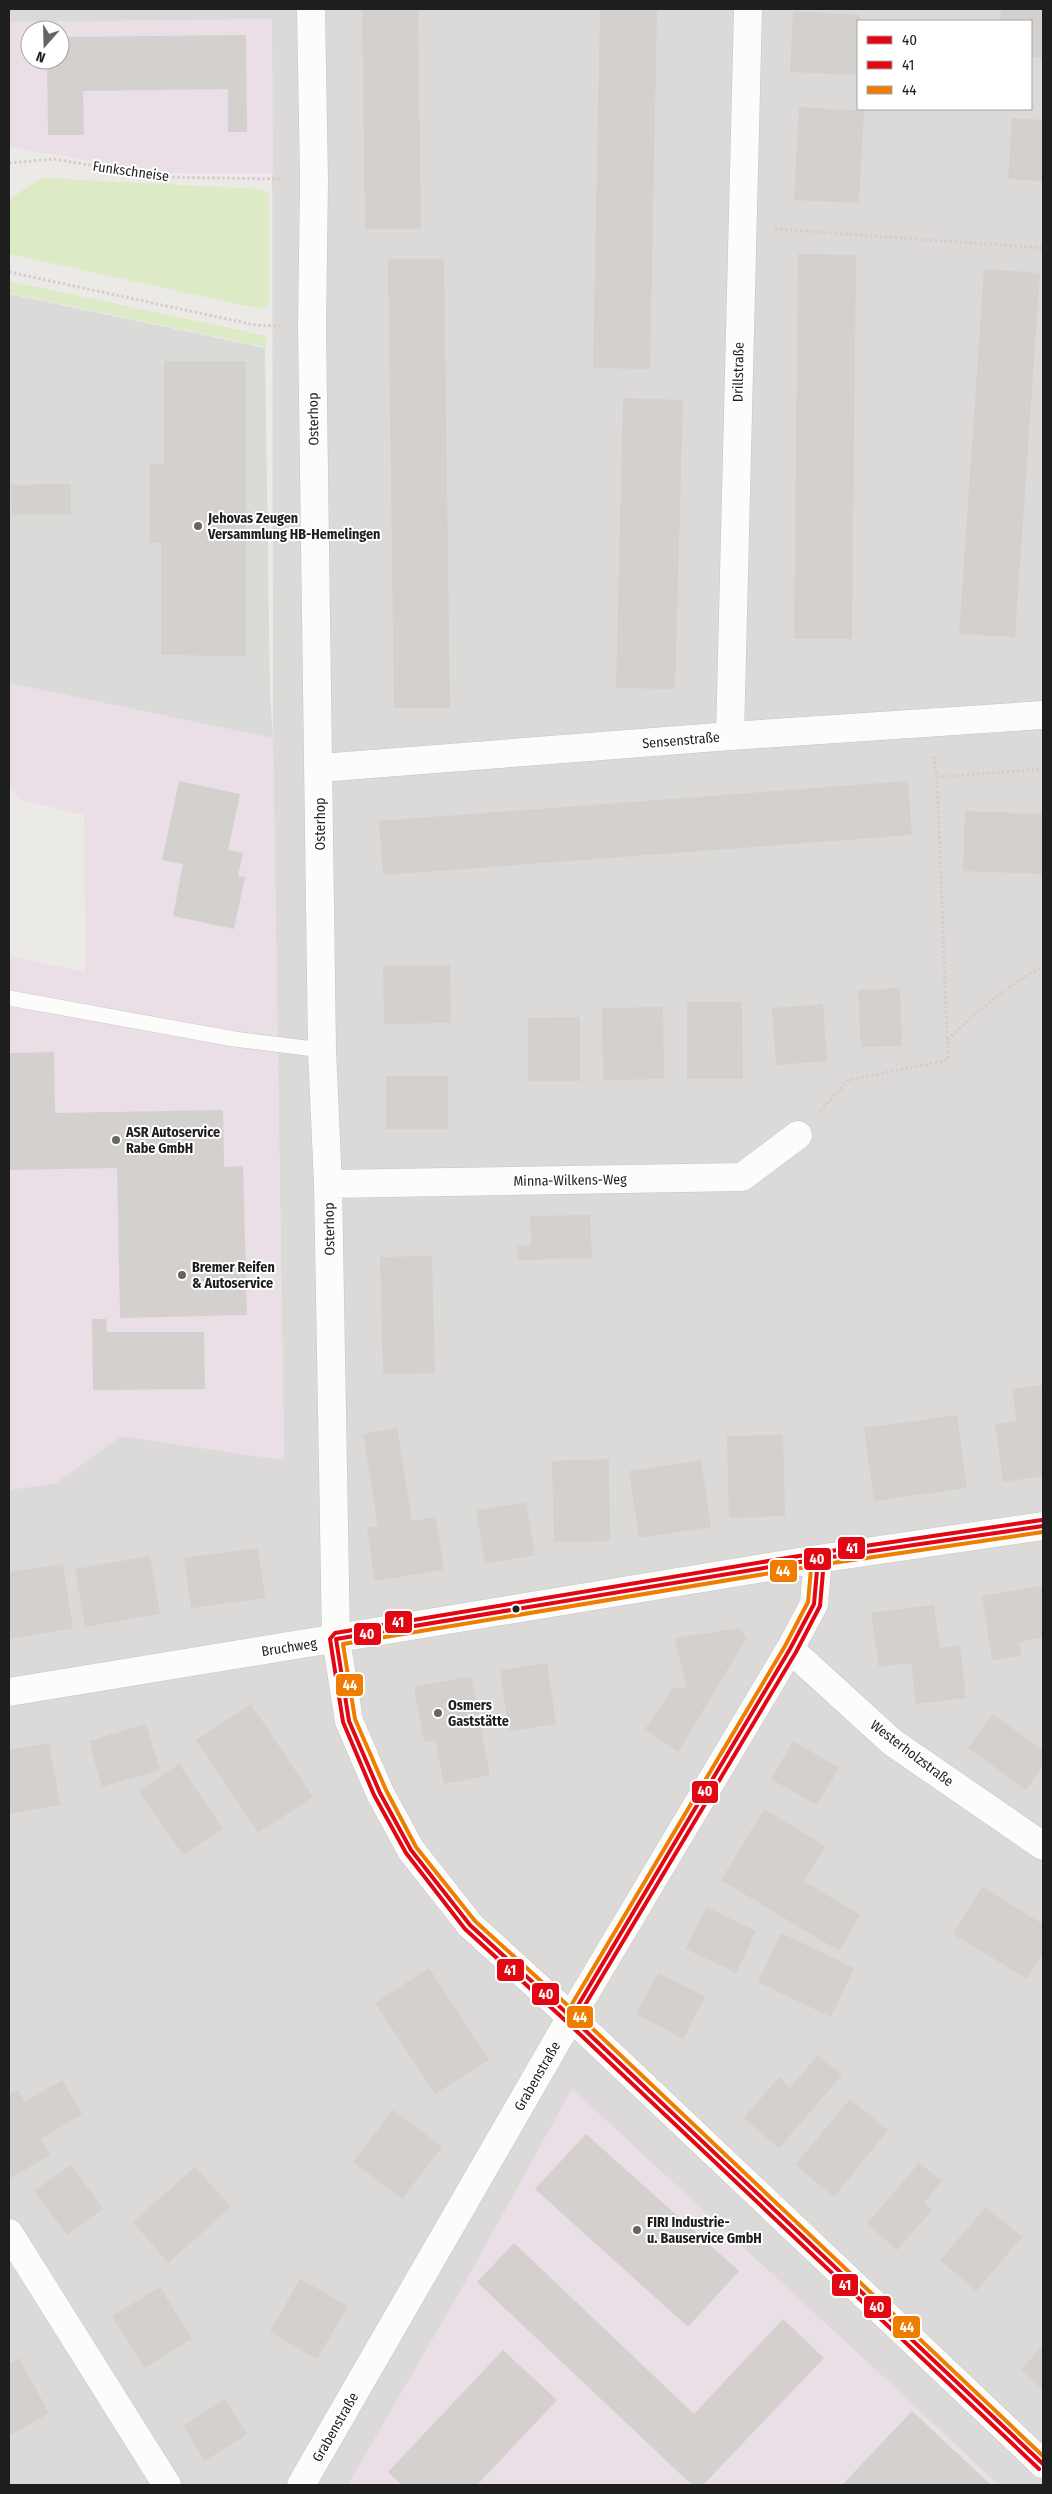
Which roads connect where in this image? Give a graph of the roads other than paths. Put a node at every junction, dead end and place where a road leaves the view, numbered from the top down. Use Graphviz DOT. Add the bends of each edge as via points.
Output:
graph roads {
  1 [pos="311,9"];
  2 [pos="748,9"];
  3 [pos="1043,714"];
  4 [pos="730,736"];
  5 [pos="320,768"];
  6 [pos="9,998"];
  7 [pos="322,1050"];
  8 [pos="798,1135"];
  9 [pos="328,1184"];
  10 [pos="1043,1526"];
  11 [pos="818,1559"];
  12 [pos="336,1640"];
  13 [pos="790,1649"];
  14 [pos="9,1692"];
  15 [pos="1043,1846"];
  16 [pos="571,2017"];
  17 [pos="9,2233"];
  18 [pos="1043,2464"];
  19 [pos="166,2485"];
  20 [pos="301,2485"];
  1 -- 5 [label="street, Osterhop" via="312,327"];
  2 -- 4 [label="street, Drillstraße"];
  3 -- 4 [label="street, Sensenstraße"];
  4 -- 5 [label="street, Sensenstraße"];
  5 -- 7 [label="street, Osterhop"];
  6 -- 7 [label="lane" via="234,1039"];
  7 -- 9 [label="street, Osterhop"];
  8 -- 9 [label="street, Minna-Wilkens-Weg" via="742,1177"];
  9 -- 12 [label="street, Osterhop"];
  10 -- 11 [label="street, Bruchweg"];
  11 -- 12 [label="street, Bruchweg"];
  11 -- 13 [label="street, Grabenstraße" via="814,1604"];
  12 -- 14 [label="street, Bruchweg"];
  12 -- 16 [label="street, Osterhop" via="348,1721 380,1793 411,1850 470,1925"];
  13 -- 15 [label="street, Westerholzstraße" via="892,1742"];
  13 -- 16 [label="street, Grabenstraße"];
  16 -- 18 [label="street, Osterhop"];
  16 -- 20 [label="street, Grabenstraße"];
  17 -- 19 [label="street"];
}
